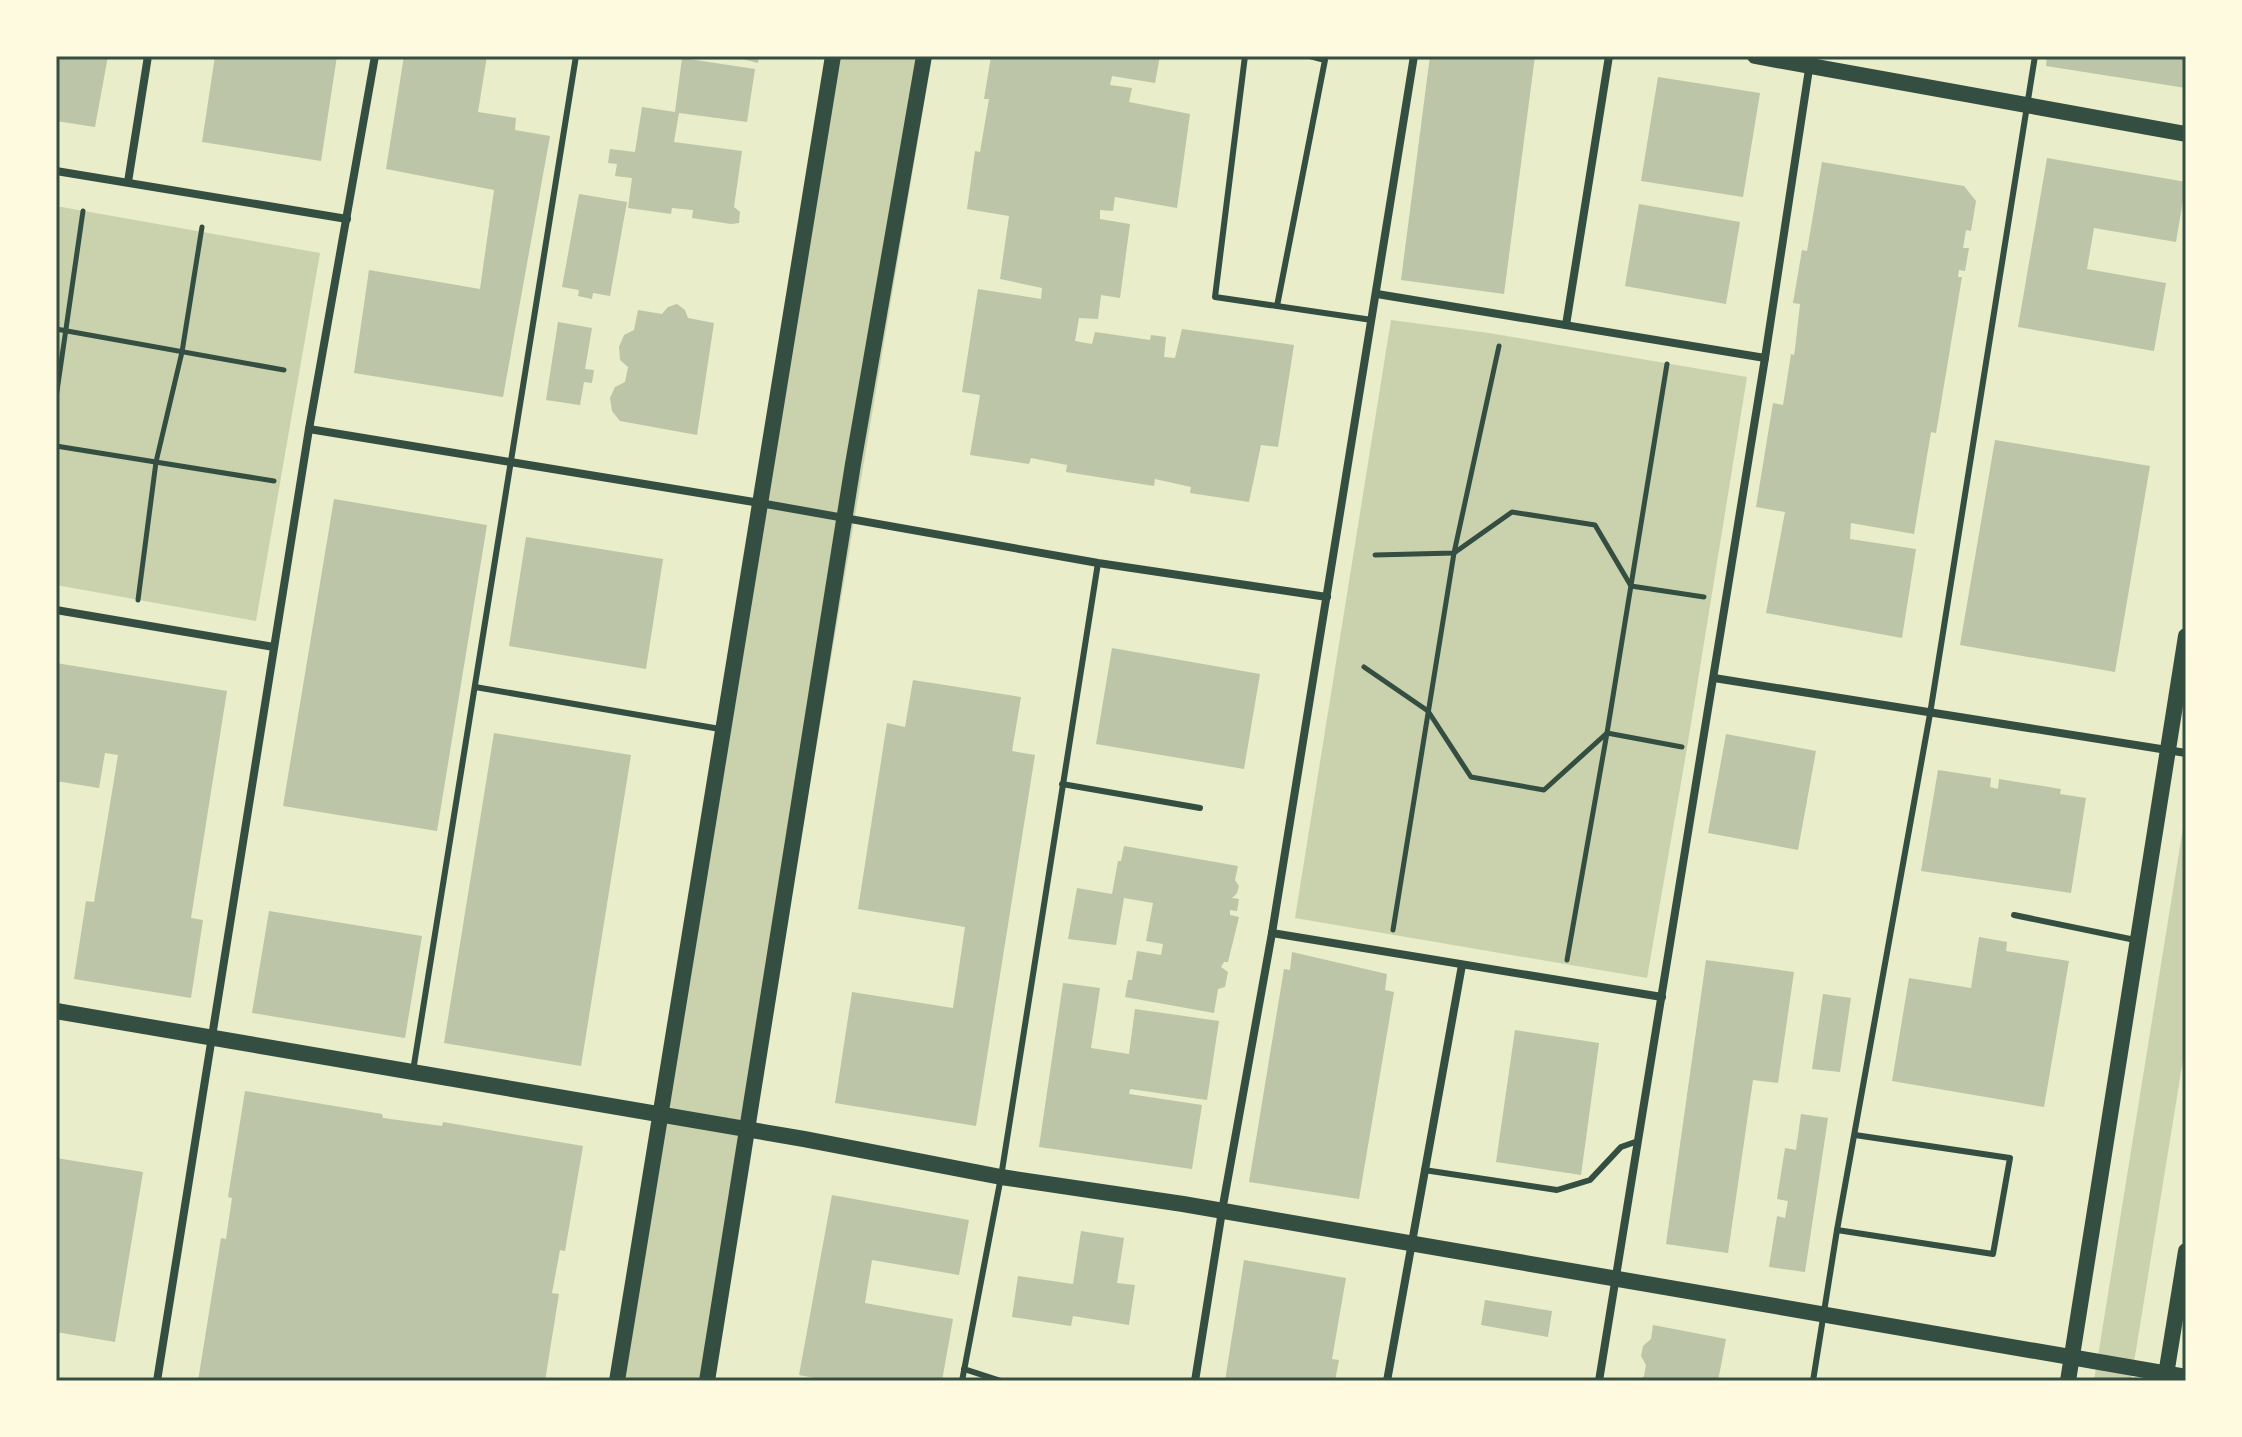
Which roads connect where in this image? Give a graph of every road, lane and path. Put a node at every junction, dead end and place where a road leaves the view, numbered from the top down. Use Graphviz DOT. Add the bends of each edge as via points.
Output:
graph roads {
  1 [pos="148,56"];
  2 [pos="375,56"];
  3 [pos="576,56"];
  4 [pos="833,56"];
  5 [pos="924,56"];
  6 [pos="1245,56"];
  7 [pos="1310,56"];
  8 [pos="1414,56"];
  9 [pos="1609,56"];
  10 [pos="1755,56"];
  11 [pos="2035,56"];
  12 [pos="1811,61"];
  13 [pos="2026,105"];
  14 [pos="2186,134"];
  15 [pos="56,171"];
  16 [pos="128,182"];
  17 [pos="83,211"];
  18 [pos="347,219"];
  19 [pos="202,227"];
  20 [pos="1377,294"];
  21 [pos="1277,306"];
  22 [pos="1372,320"];
  23 [pos="1566,325"];
  24 [pos="56,329"];
  25 [pos="66,330"];
  26 [pos="1499,346"];
  27 [pos="182,352"];
  28 [pos="1765,358"];
  29 [pos="1667,364"];
  30 [pos="284,370"];
  31 [pos="56,398"];
  32 [pos="309,429"];
  33 [pos="56,446"];
  34 [pos="156,462"];
  35 [pos="512,462"];
  36 [pos="274,481"];
  37 [pos="760,503"];
  38 [pos="845,518"];
  39 [pos="1454,553"];
  40 [pos="1375,555"];
  41 [pos="1098,563"];
  42 [pos="1631,586"];
  43 [pos="1327,597"];
  44 [pos="1710,598"];
  45 [pos="138,600"];
  46 [pos="56,610"];
  47 [pos="2186,636"];
  48 [pos="274,647"];
  49 [pos="1364,667"];
  50 [pos="1714,678"];
  51 [pos="475,687"];
  52 [pos="1428,711"];
  53 [pos="1930,714"];
  54 [pos="724,730"];
  55 [pos="1607,733"];
  56 [pos="1687,748"];
  57 [pos="2168,750"];
  58 [pos="2186,753"];
  59 [pos="1062,784"];
  60 [pos="1200,808"];
  61 [pos="2014,915"];
  62 [pos="1272,933"];
  63 [pos="1392,935"];
  64 [pos="2138,941"];
  65 [pos="1462,965"];
  66 [pos="1563,981"];
  67 [pos="1662,997"];
  68 [pos="56,1011"];
  69 [pos="212,1038"];
  70 [pos="413,1072"];
  71 [pos="661,1115"];
  72 [pos="747,1130"];
  73 [pos="1855,1135"];
  74 [pos="1638,1141"];
  75 [pos="1424,1170"];
  76 [pos="1001,1177"];
  77 [pos="1222,1211"];
  78 [pos="1837,1230"];
  79 [pos="1410,1243"];
  80 [pos="2186,1251"];
  81 [pos="1616,1278"];
  82 [pos="1823,1314"];
  83 [pos="2072,1357"];
  84 [pos="964,1369"];
  85 [pos="2166,1377"];
  86 [pos="2186,1377"];
  87 [pos="157,1381"];
  88 [pos="617,1381"];
  89 [pos="707,1381"];
  90 [pos="962,1381"];
  91 [pos="1001,1381"];
  92 [pos="1195,1381"];
  93 [pos="1387,1381"];
  94 [pos="1599,1381"];
  95 [pos="1813,1381"];
  96 [pos="2068,1381"];
  1 -- 16 [label="street"];
  2 -- 18 [label="street"];
  3 -- 35 [label="lane"];
  4 -- 37 [label="main road"];
  5 -- 38 [label="main road"];
  6 -- 21 [label="lane" via="1215,297"];
  7 -- 21 [label="lane" via="1325,60"];
  8 -- 20 [label="street"];
  9 -- 23 [label="street"];
  10 -- 12 [label="main road"];
  11 -- 13 [label="lane"];
  12 -- 13 [label="main road"];
  12 -- 28 [label="street"];
  13 -- 14 [label="main road"];
  13 -- 53 [label="lane"];
  15 -- 16 [label="street"];
  16 -- 18 [label="street"];
  17 -- 25 [label="path"];
  18 -- 32 [label="street"];
  19 -- 27 [label="path"];
  20 -- 22 [label="street"];
  20 -- 23 [label="street"];
  21 -- 22 [label="lane"];
  22 -- 43 [label="street"];
  23 -- 28 [label="street"];
  24 -- 25 [label="path"];
  25 -- 27 [label="path"];
  25 -- 31 [label="path"];
  26 -- 39 [label="path"];
  27 -- 30 [label="path"];
  27 -- 34 [label="path"];
  28 -- 50 [label="street"];
  29 -- 42 [label="path"];
  32 -- 35 [label="street"];
  32 -- 48 [label="street"];
  33 -- 34 [label="path"];
  34 -- 36 [label="path"];
  34 -- 45 [label="path"];
  35 -- 37 [label="street"];
  35 -- 51 [label="lane"];
  37 -- 38 [label="street"];
  37 -- 54 [label="main road"];
  38 -- 41 [label="street"];
  38 -- 72 [label="main road"];
  39 -- 40 [label="path"];
  39 -- 42 [label="path" via="1512,512 1595,525"];
  39 -- 52 [label="path"];
  41 -- 43 [label="street"];
  41 -- 59 [label="lane"];
  42 -- 44 [label="path"];
  42 -- 55 [label="path"];
  43 -- 62 [label="street"];
  46 -- 48 [label="street"];
  47 -- 57 [label="main road"];
  48 -- 69 [label="street"];
  49 -- 52 [label="path"];
  50 -- 53 [label="street"];
  50 -- 67 [label="street"];
  51 -- 54 [label="lane"];
  51 -- 70 [label="lane"];
  52 -- 55 [label="path" via="1471,777 1544,790"];
  52 -- 63 [label="path"];
  53 -- 57 [label="street"];
  53 -- 73 [label="lane"];
  54 -- 71 [label="main road"];
  55 -- 56 [label="path"];
  55 -- 66 [label="path"];
  57 -- 58 [label="street"];
  57 -- 64 [label="main road"];
  59 -- 60 [label="lane"];
  59 -- 76 [label="lane"];
  61 -- 64 [label="lane"];
  62 -- 65 [label="street"];
  62 -- 77 [label="street"];
  64 -- 83 [label="main road"];
  65 -- 66 [label="street"];
  65 -- 75 [label="street"];
  66 -- 67 [label="street"];
  67 -- 74 [label="street"];
  68 -- 69 [label="main road"];
  69 -- 70 [label="main road"];
  69 -- 87 [label="street"];
  70 -- 71 [label="main road"];
  71 -- 72 [label="main road"];
  71 -- 88 [label="main road"];
  72 -- 76 [label="main road"];
  72 -- 89 [label="main road"];
  73 -- 78 [label="lane"];
  73 -- 78 [label="lane" via="2010,1158 1993,1254"];
  74 -- 75 [label="lane" via="1621,1147 1590,1180 1557,1190"];
  74 -- 81 [label="street"];
  75 -- 79 [label="street"];
  76 -- 77 [label="main road"];
  76 -- 84 [label="lane"];
  77 -- 79 [label="main road"];
  77 -- 92 [label="street"];
  78 -- 82 [label="lane"];
  79 -- 81 [label="main road"];
  79 -- 93 [label="street"];
  80 -- 85 [label="main road"];
  81 -- 82 [label="main road"];
  81 -- 94 [label="street"];
  82 -- 83 [label="main road"];
  82 -- 95 [label="lane"];
  83 -- 85 [label="main road"];
  83 -- 96 [label="main road"];
  84 -- 90 [label="lane"];
  84 -- 91 [label="lane"];
  85 -- 86 [label="main road"];
}
